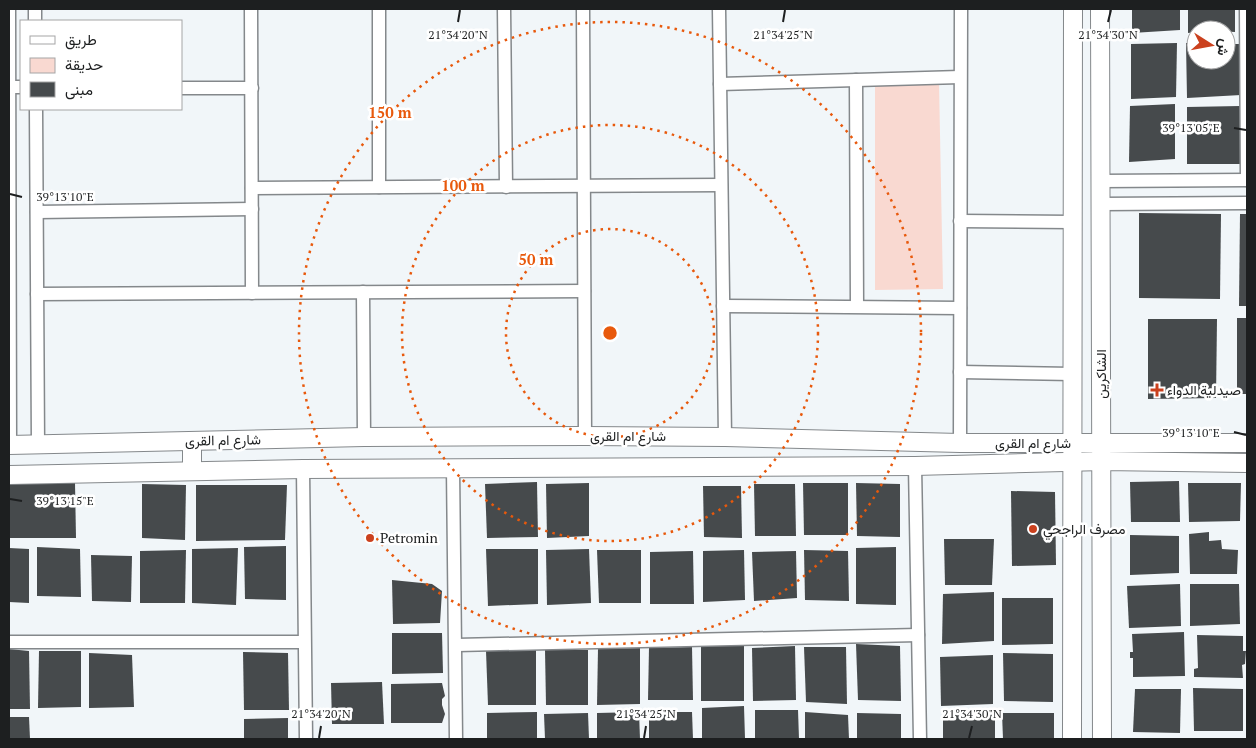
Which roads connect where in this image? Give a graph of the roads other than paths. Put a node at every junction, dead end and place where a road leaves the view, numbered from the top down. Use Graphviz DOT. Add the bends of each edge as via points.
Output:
graph roads {
  1 [pos="9,9"];
  2 [pos="252,9"];
  3 [pos="379,9"];
  4 [pos="504,9"];
  5 [pos="583,9"];
  6 [pos="719,9"];
  7 [pos="961,9"];
  8 [pos="1073,9"];
  9 [pos="1100,9"];
  10 [pos="1246,9"];
  11 [pos="960,77"];
  12 [pos="856,80"];
  13 [pos="720,84"];
  14 [pos="9,87"];
  15 [pos="182,88"];
  16 [pos="252,88"];
  17 [pos="36,110"];
  18 [pos="1101,115"];
  19 [pos="1072,116"];
  20 [pos="1247,180"];
  21 [pos="1101,181"];
  22 [pos="583,186"];
  23 [pos="721,186"];
  24 [pos="380,187"];
  25 [pos="506,187"];
  26 [pos="252,188"];
  27 [pos="1247,203"];
  28 [pos="1101,204"];
  29 [pos="252,209"];
  30 [pos="36,212"];
  31 [pos="960,221"];
  32 [pos="1072,222"];
  33 [pos="584,291"];
  34 [pos="363,292"];
  35 [pos="252,293"];
  36 [pos="37,294"];
  37 [pos="724,306"];
  38 [pos="857,306"];
  39 [pos="960,308"];
  40 [pos="960,372"];
  41 [pos="1072,374"];
  42 [pos="585,436"];
  43 [pos="364,437"];
  44 [pos="725,437"];
  45 [pos="192,441"];
  46 [pos="960,443"];
  47 [pos="1072,443"];
  48 [pos="1102,443"];
  49 [pos="1247,443"];
  50 [pos="9,445"];
  51 [pos="38,445"];
  52 [pos="1103,461"];
  53 [pos="1071,462"];
  54 [pos="1247,463"];
  55 [pos="915,466"];
  56 [pos="453,468"];
  57 [pos="302,469"];
  58 [pos="192,471"];
  59 [pos="9,475"];
  60 [pos="918,635"];
  61 [pos="9,642"];
  62 [pos="304,642"];
  63 [pos="457,645"];
  64 [pos="306,739"];
  65 [pos="456,739"];
  66 [pos="920,739"];
  67 [pos="1072,739"];
  68 [pos="1102,739"];
  1 -- 14 [label="street"];
  2 -- 16 [label="street"];
  3 -- 24 [label="street"];
  4 -- 25 [label="street"];
  5 -- 22 [label="street"];
  6 -- 13 [label="street"];
  7 -- 11 [label="street"];
  8 -- 19 [label="main road"];
  9 -- 18 [label="main road, الشاكرين"];
  10 -- 20 [label="street"];
  11 -- 12 [label="street"];
  11 -- 31 [label="street"];
  12 -- 13 [label="street"];
  12 -- 38 [label="street"];
  13 -- 23 [label="street"];
  14 -- 50 [label="street"];
  15 -- 16 [label="street"];
  16 -- 26 [label="street"];
  17 -- 30 [label="street"];
  18 -- 19 [label="main road"];
  18 -- 21 [label="main road, الشاكرين"];
  19 -- 32 [label="main road"];
  20 -- 21 [label="street"];
  21 -- 28 [label="main road, الشاكرين"];
  22 -- 23 [label="street"];
  22 -- 25 [label="street"];
  22 -- 33 [label="street"];
  23 -- 37 [label="street"];
  24 -- 25 [label="street"];
  24 -- 26 [label="street"];
  26 -- 29 [label="street"];
  27 -- 28 [label="street"];
  28 -- 48 [label="main road, الشاكرين"];
  29 -- 30 [label="street"];
  29 -- 35 [label="street"];
  30 -- 36 [label="street"];
  31 -- 32 [label="street"];
  31 -- 39 [label="street"];
  32 -- 41 [label="main road"];
  33 -- 34 [label="street"];
  33 -- 42 [label="street"];
  34 -- 35 [label="street"];
  34 -- 43 [label="street"];
  35 -- 36 [label="street"];
  36 -- 51 [label="street"];
  37 -- 38 [label="street"];
  37 -- 44 [label="street"];
  38 -- 39 [label="street"];
  39 -- 40 [label="street"];
  40 -- 41 [label="street"];
  40 -- 46 [label="street"];
  41 -- 47 [label="main road"];
  42 -- 43 [label="main road, شارع ام القرى"];
  42 -- 44 [label="main road, شارع ام القرى"];
  43 -- 45 [label="main road, شارع ام القرى"];
  44 -- 46 [label="main road, شارع ام القرى"];
  45 -- 51 [label="main road, شارع ام القرى"];
  45 -- 58 [label="main road"];
  46 -- 47 [label="main road, شارع ام القرى"];
  47 -- 48 [label="main road, شارع ام القرى"];
  47 -- 53 [label="main road"];
  48 -- 49 [label="main road, شارع ام القرى"];
  48 -- 52 [label="main road, الشاكرين"];
  50 -- 51 [label="main road, شارع ام القرى"];
  52 -- 53 [label="main road, شارع ام القرى"];
  52 -- 54 [label="main road, شارع ام القرى"];
  52 -- 68 [label="main road, الشاكرين"];
  53 -- 55 [label="main road, شارع ام القرى"];
  53 -- 67 [label="main road"];
  55 -- 56 [label="main road, شارع ام القرى"];
  55 -- 60 [label="street"];
  56 -- 57 [label="main road, شارع ام القرى"];
  56 -- 63 [label="street"];
  57 -- 58 [label="main road, شارع ام القرى"];
  57 -- 62 [label="street"];
  58 -- 59 [label="main road, شارع ام القرى"];
  60 -- 63 [label="street"];
  60 -- 66 [label="street"];
  61 -- 62 [label="street"];
  62 -- 64 [label="street"];
  63 -- 65 [label="street"];
}
